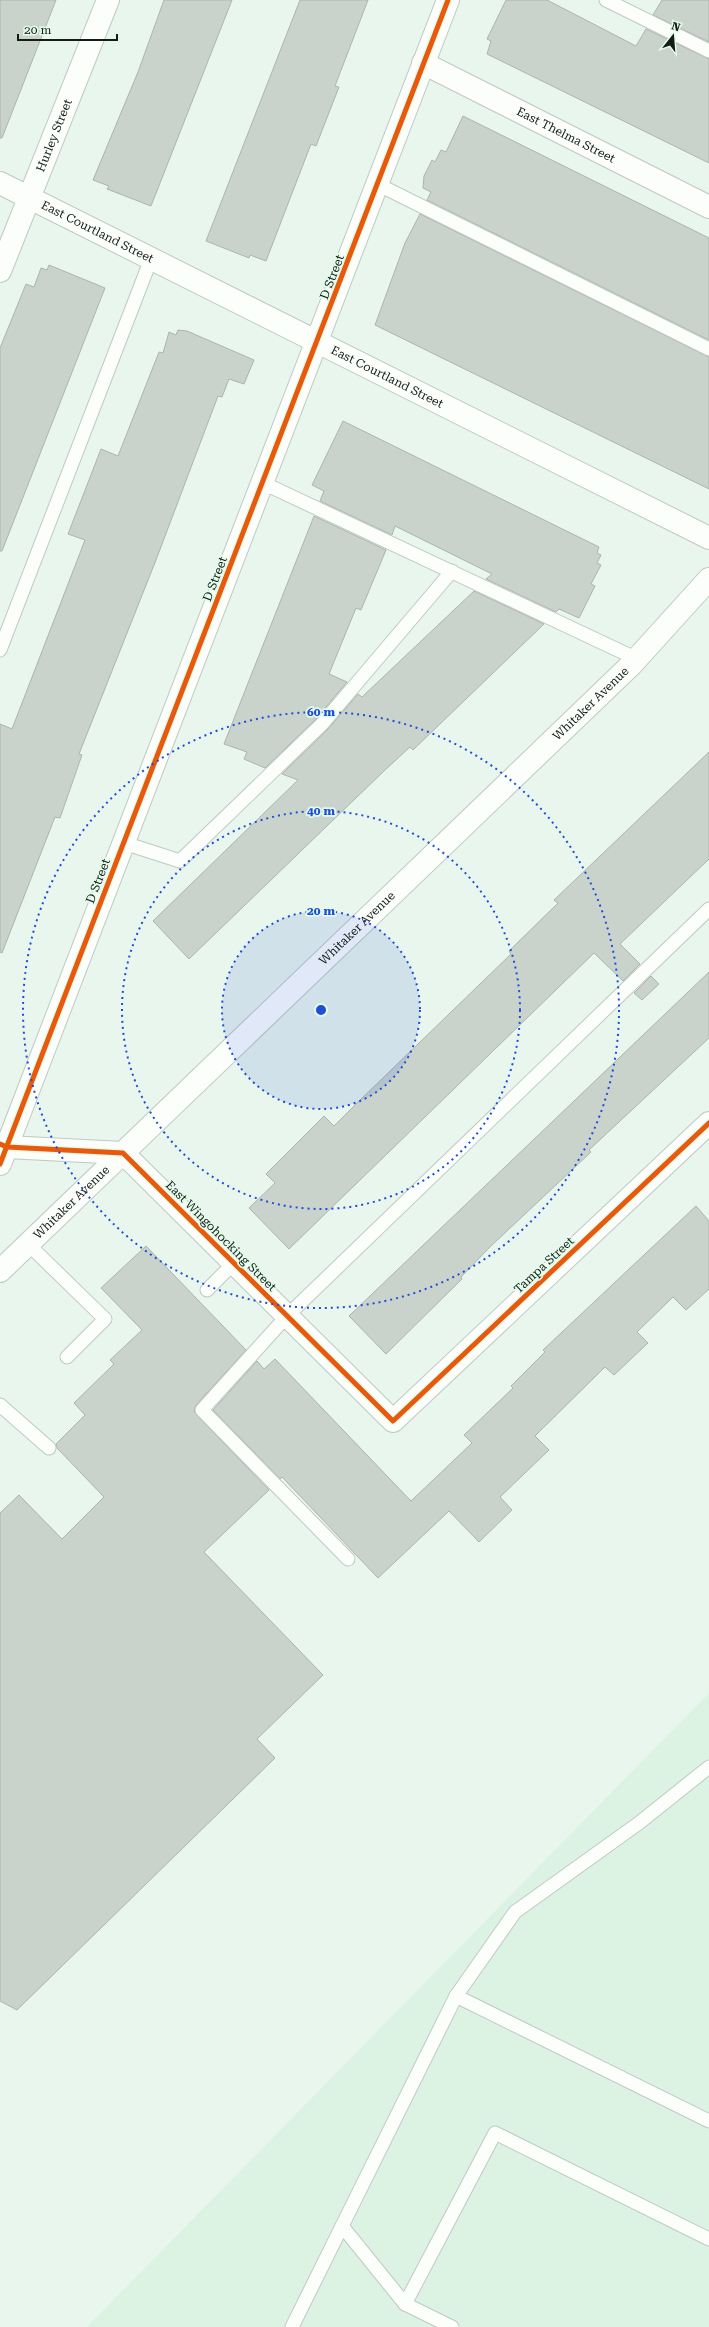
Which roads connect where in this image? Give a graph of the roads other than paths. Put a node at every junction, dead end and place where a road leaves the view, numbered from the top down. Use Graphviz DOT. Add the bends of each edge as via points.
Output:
graph roads {
  1 [pos="108,0"];
  2 [pos="448,0"];
  3 [pos="606,0"];
  4 [pos="709,51"];
  5 [pos="423,63"];
  6 [pos="0,183"];
  7 [pos="377,184"];
  8 [pos="30,198"];
  9 [pos="709,207"];
  10 [pos="151,259"];
  11 [pos="0,271"];
  12 [pos="318,342"];
  13 [pos="709,349"];
  14 [pos="263,483"];
  15 [pos="709,538"];
  16 [pos="452,571"];
  17 [pos="709,579"];
  18 [pos="0,650"];
  19 [pos="637,659"];
  20 [pos="124,843"];
  21 [pos="709,909"];
  22 [pos="709,1123"];
  23 [pos="2,1152"];
  24 [pos="123,1153"];
  25 [pos="28,1244"];
  26 [pos="234,1263"];
  27 [pos="0,1271"];
  28 [pos="207,1290"];
  29 [pos="287,1316"];
  30 [pos="67,1357"];
  31 [pos="0,1405"];
  32 [pos="393,1421"];
  33 [pos="49,1448"];
  34 [pos="348,1559"];
  35 [pos="709,1767"];
  36 [pos="456,1996"];
  37 [pos="709,2121"];
  38 [pos="342,2226"];
  39 [pos="709,2239"];
  40 [pos="405,2304"];
  41 [pos="292,2327"];
  42 [pos="452,2327"];
  1 -- 8 [label="street, Hurley Street"];
  2 -- 5 [label="street, D Street"];
  3 -- 4 [label="lane"];
  5 -- 7 [label="street, D Street"];
  5 -- 9 [label="street, East Thelma Street"];
  6 -- 8 [label="street, East Courtland Street"];
  7 -- 12 [label="street, D Street"];
  7 -- 13 [label="lane"];
  8 -- 10 [label="street, East Courtland Street"];
  8 -- 11 [label="street, Hurley Street"];
  10 -- 12 [label="street, East Courtland Street"];
  10 -- 18 [label="lane"];
  12 -- 14 [label="street, D Street"];
  12 -- 15 [label="street, East Courtland Street"];
  14 -- 16 [label="lane"];
  14 -- 20 [label="street, D Street"];
  16 -- 19 [label="lane"];
  16 -- 20 [label="lane" via="322,724 180,861"];
  17 -- 19 [label="street, Whitaker Avenue"];
  19 -- 24 [label="street, Whitaker Avenue"];
  20 -- 23 [label="street, D Street"];
  21 -- 29 [label="lane"];
  22 -- 32 [label="street, Tampa Street"];
  23 -- 24 [label="street"];
  24 -- 25 [label="street, Whitaker Avenue"];
  24 -- 26 [label="street, East Wingohocking Street"];
  25 -- 27 [label="street, Whitaker Avenue"];
  25 -- 30 [label="lane" via="106,1319"];
  26 -- 28 [label="lane"];
  26 -- 29 [label="street, East Wingohocking Street"];
  29 -- 32 [label="street, East Wingohocking Street"];
  29 -- 34 [label="lane" via="202,1410"];
  31 -- 33 [label="lane"];
  35 -- 36 [label="lane" via="639,1823 515,1912"];
  36 -- 37 [label="lane"];
  36 -- 38 [label="lane"];
  38 -- 40 [label="lane"];
  38 -- 41 [label="lane"];
  39 -- 40 [label="lane" via="495,2133"];
  40 -- 42 [label="lane"];
}
